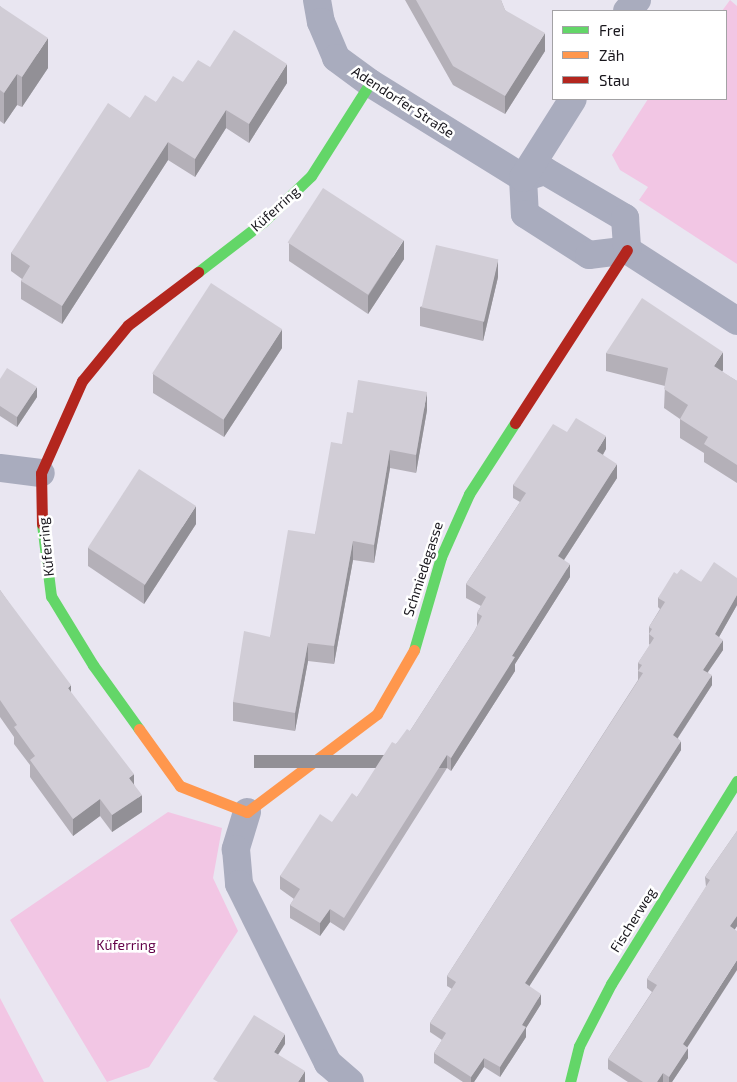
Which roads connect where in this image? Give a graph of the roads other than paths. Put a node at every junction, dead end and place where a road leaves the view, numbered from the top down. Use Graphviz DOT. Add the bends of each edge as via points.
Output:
graph roads {
  1 [pos="317,0"];
  2 [pos="370,83"];
  3 [pos="572,100"];
  4 [pos="523,178"];
  5 [pos="628,250"];
  6 [pos="737,321"];
  7 [pos="0,468"];
  8 [pos="41,473"];
  9 [pos="737,781"];
  10 [pos="247,812"];
  11 [pos="350,1082"];
  12 [pos="570,1082"];
  1 -- 2 [label="street, Adendorfer Straße" via="321,22 336,58"];
  2 -- 4 [label="street, Adendorfer Straße"];
  2 -- 8 [label="street, Küferring" via="311,176 263,222 128,325 82,381"];
  3 -- 4 [label="street"];
  4 -- 5 [label="street" via="545,171 624,218"];
  4 -- 5 [label="street" via="525,214 589,256"];
  5 -- 6 [label="street"];
  5 -- 10 [label="street, Schmiedegasse" via="469,494 441,557 412,658 388,698 377,714"];
  7 -- 8 [label="street"];
  8 -- 10 [label="street, Küferring" via="42,533 51,596 93,665 180,786"];
  9 -- 12 [label="street, Fischerweg" via="611,984 579,1046"];
  10 -- 11 [label="street" via="236,849 239,884 328,1063"];
}
